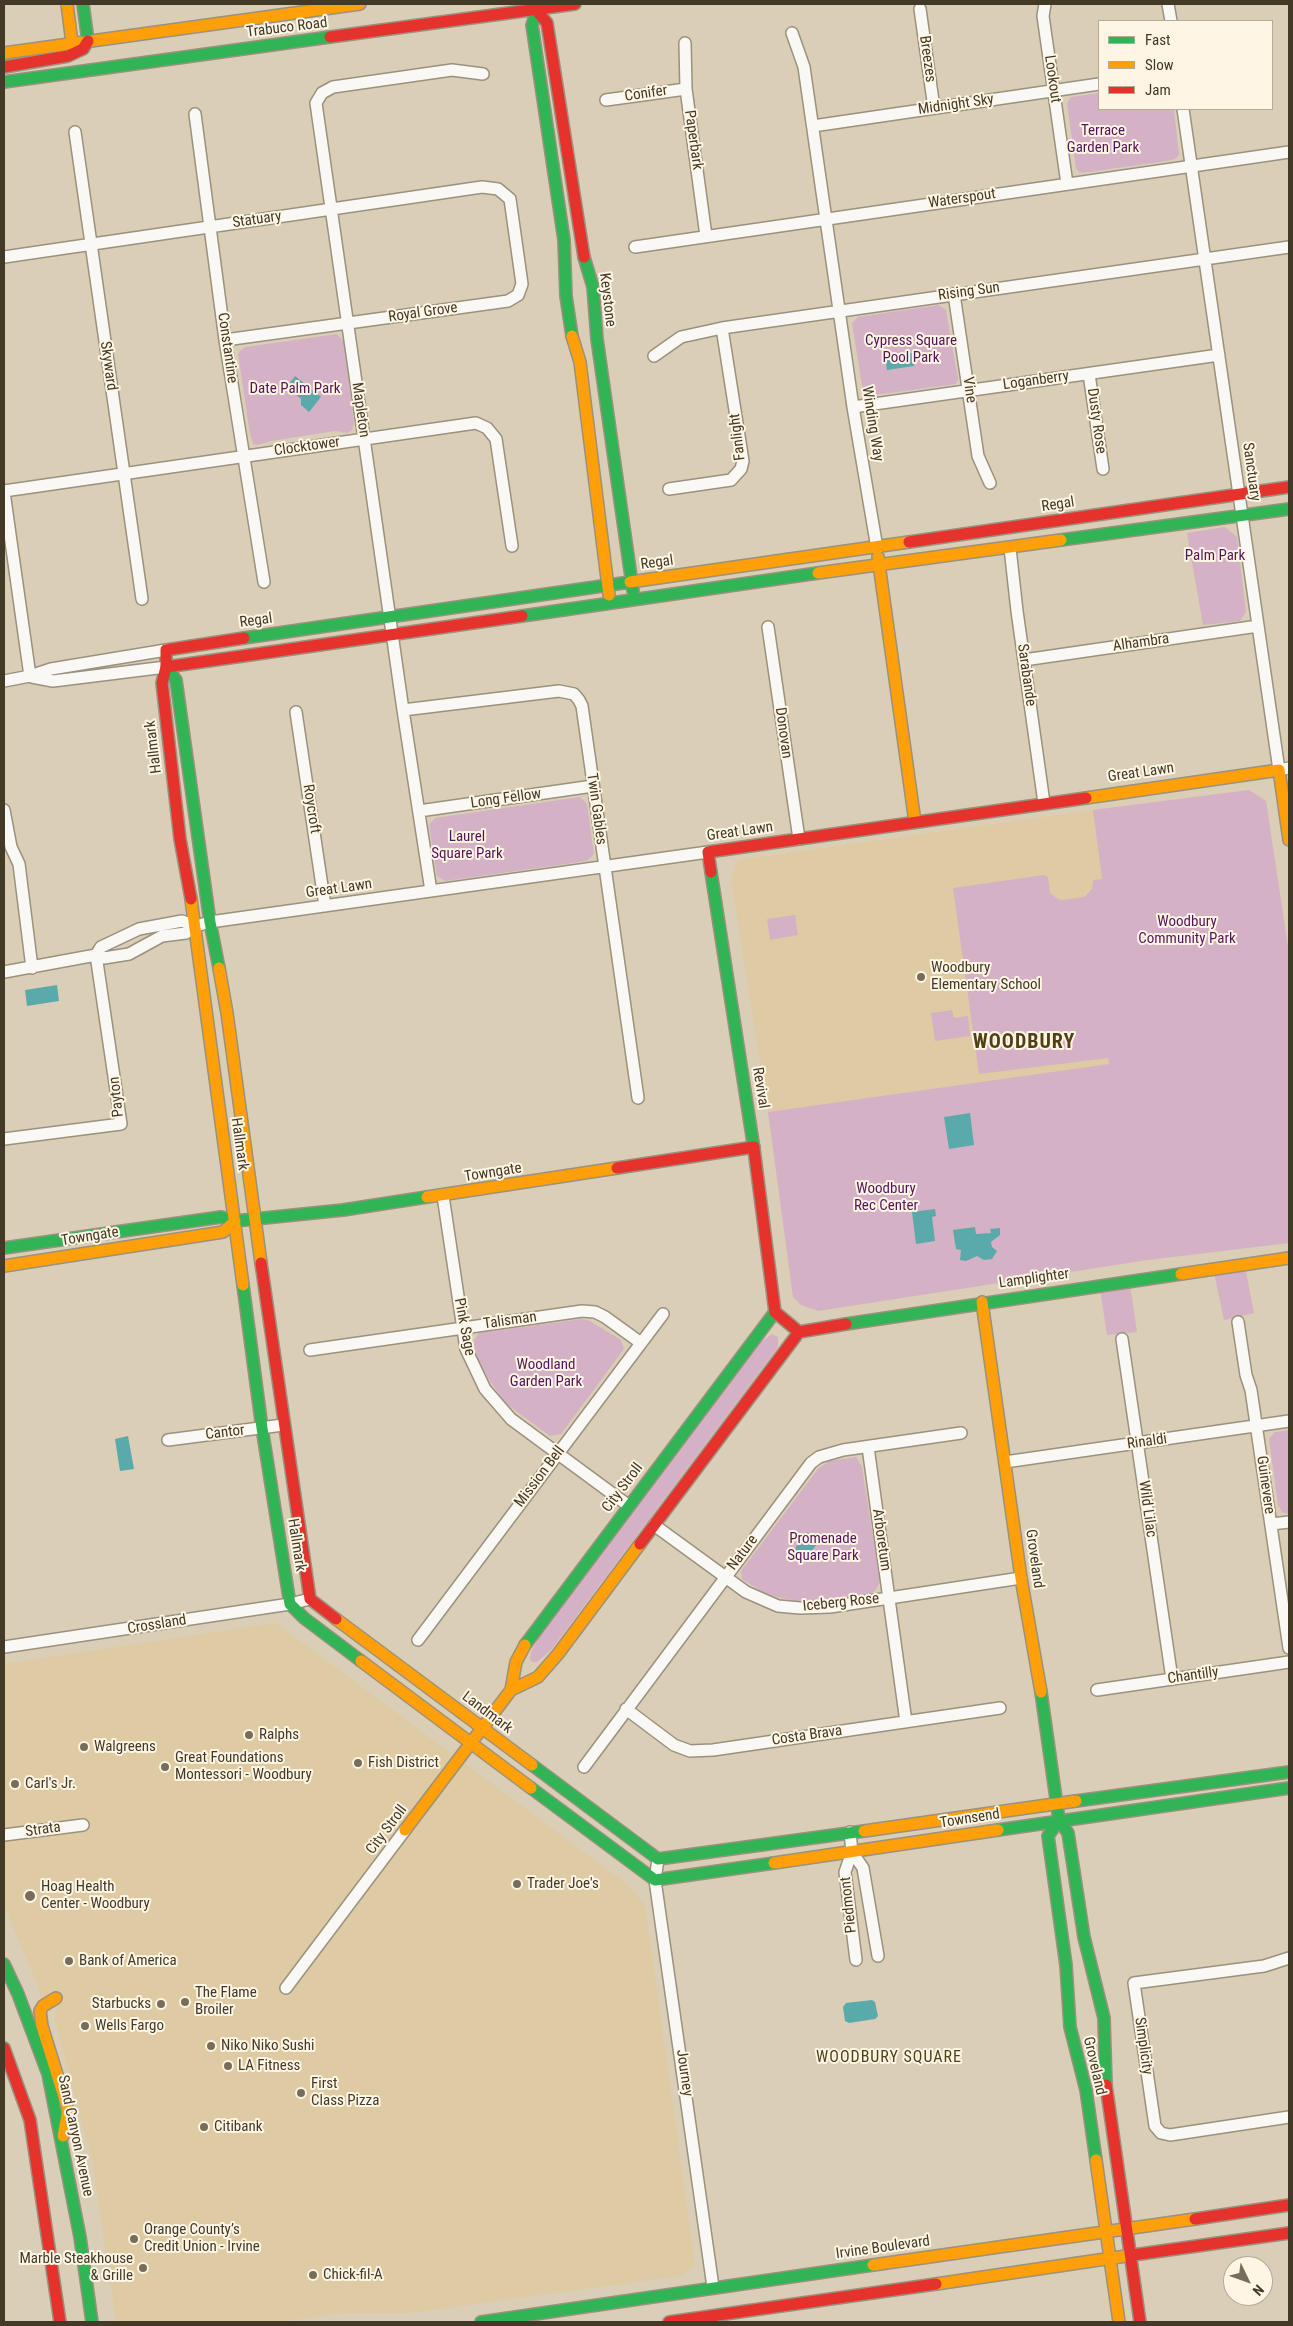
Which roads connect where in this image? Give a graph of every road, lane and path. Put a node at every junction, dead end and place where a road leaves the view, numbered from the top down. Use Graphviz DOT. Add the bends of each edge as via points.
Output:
graph roads {
  1 [pos="67,4"];
  2 [pos="83,4"];
  3 [pos="360,4"];
  4 [pos="575,4"];
  5 [pos="1045,4"];
  6 [pos="1168,4"];
  7 [pos="536,7"];
  8 [pos="920,9"];
  9 [pos="1171,20"];
  10 [pos="792,33"];
  11 [pos="88,41"];
  12 [pos="72,43"];
  13 [pos="685,44"];
  14 [pos="4,53"];
  15 [pos="4,66"];
  16 [pos="483,74"];
  17 [pos="4,82"];
  18 [pos="1098,84"];
  19 [pos="686,88"];
  20 [pos="1054,91"];
  21 [pos="606,100"];
  22 [pos="934,108"];
  23 [pos="1183,110"];
  24 [pos="195,114"];
  25 [pos="813,126"];
  26 [pos="75,132"];
  27 [pos="1289,152"];
  28 [pos="1192,166"];
  29 [pos="1067,184"];
  30 [pos="508,195"];
  31 [pos="331,210"];
  32 [pos="826,219"];
  33 [pos="211,226"];
  34 [pos="706,236"];
  35 [pos="91,244"];
  36 [pos="635,246"];
  37 [pos="1289,247"];
  38 [pos="4,257"];
  39 [pos="1205,258"];
  40 [pos="954,294"];
  41 [pos="839,311"];
  42 [pos="348,324"];
  43 [pos="722,328"];
  44 [pos="225,340"];
  45 [pos="1219,355"];
  46 [pos="654,356"];
  47 [pos="1089,374"];
  48 [pos="969,391"];
  49 [pos="853,408"];
  50 [pos="364,439"];
  51 [pos="244,456"];
  52 [pos="1103,469"];
  53 [pos="123,472"];
  54 [pos="990,483"];
  55 [pos="1289,487"];
  56 [pos="669,489"];
  57 [pos="4,492"];
  58 [pos="1239,493"];
  59 [pos="1289,509"];
  60 [pos="1242,516"];
  61 [pos="512,546"];
  62 [pos="876,548"];
  63 [pos="1010,548"];
  64 [pos="880,565"];
  65 [pos="264,582"];
  66 [pos="632,582"];
  67 [pos="608,586"];
  68 [pos="142,598"];
  69 [pos="634,598"];
  70 [pos="610,602"];
  71 [pos="391,617"];
  72 [pos="1258,626"];
  73 [pos="768,627"];
  74 [pos="393,636"];
  75 [pos="166,650"];
  76 [pos="1024,660"];
  77 [pos="166,667"];
  78 [pos="30,676"];
  79 [pos="4,681"];
  80 [pos="403,710"];
  81 [pos="296,712"];
  82 [pos="1284,769"];
  83 [pos="593,786"];
  84 [pos="1044,803"];
  85 [pos="4,810"];
  86 [pos="419,811"];
  87 [pos="915,822"];
  88 [pos="799,839"];
  89 [pos="1289,840"];
  90 [pos="708,852"];
  91 [pos="604,867"];
  92 [pos="431,891"];
  93 [pos="325,906"];
  94 [pos="210,922"];
  95 [pos="196,926"];
  96 [pos="96,954"];
  97 [pos="32,968"];
  98 [pos="4,972"];
  99 [pos="638,1098"];
  100 [pos="4,1139"];
  101 [pos="754,1147"];
  102 [pos="443,1196"];
  103 [pos="256,1220"];
  104 [pos="235,1221"];
  105 [pos="4,1248"];
  106 [pos="1289,1258"];
  107 [pos="4,1266"];
  108 [pos="982,1302"];
  109 [pos="775,1312"];
  110 [pos="663,1314"];
  111 [pos="1238,1322"];
  112 [pos="462,1328"];
  113 [pos="799,1332"];
  114 [pos="1122,1339"];
  115 [pos="641,1343"];
  116 [pos="310,1350"];
  117 [pos="1289,1421"];
  118 [pos="283,1424"];
  119 [pos="1256,1426"];
  120 [pos="262,1428"];
  121 [pos="961,1433"];
  122 [pos="168,1440"];
  123 [pos="1137,1443"];
  124 [pos="868,1447"];
  125 [pos="558,1453"];
  126 [pos="1005,1462"];
  127 [pos="628,1506"];
  128 [pos="1289,1522"];
  129 [pos="1271,1524"];
  130 [pos="654,1525"];
  131 [pos="725,1577"];
  132 [pos="1021,1578"];
  133 [pos="888,1598"];
  134 [pos="310,1599"];
  135 [pos="290,1604"];
  136 [pos="418,1640"];
  137 [pos="4,1647"];
  138 [pos="1289,1648"];
  139 [pos="1289,1662"];
  140 [pos="1172,1679"];
  141 [pos="511,1690"];
  142 [pos="1097,1690"];
  143 [pos="1000,1708"];
  144 [pos="626,1709"];
  145 [pos="906,1722"];
  146 [pos="482,1728"];
  147 [pos="469,1744"];
  148 [pos="584,1767"];
  149 [pos="1289,1772"];
  150 [pos="1289,1788"];
  151 [pos="1058,1803"];
  152 [pos="1059,1820"];
  153 [pos="83,1825"];
  154 [pos="850,1832"];
  155 [pos="4,1835"];
  156 [pos="852,1852"];
  157 [pos="658,1859"];
  158 [pos="655,1880"];
  159 [pos="878,1956"];
  160 [pos="1289,1958"];
  161 [pos="856,1960"];
  162 [pos="4,1964"];
  163 [pos="286,1988"];
  164 [pos="56,1998"];
  165 [pos="4,2048"];
  166 [pos="1289,2117"];
  167 [pos="62,2140"];
  168 [pos="1289,2205"];
  169 [pos="1128,2228"];
  170 [pos="1107,2231"];
  171 [pos="1289,2233"];
  172 [pos="1130,2255"];
  173 [pos="1110,2258"];
  174 [pos="713,2288"];
  175 [pos="60,2322"];
  176 [pos="92,2322"];
  177 [pos="481,2322"];
  178 [pos="669,2322"];
  179 [pos="1119,2322"];
  180 [pos="1140,2322"];
  1 -- 12 [label="street"];
  2 -- 11 [label="street"];
  3 -- 11 [label="street, Trabuco Road"];
  4 -- 7 [label="street, Trabuco Road"];
  5 -- 20 [label="street, Lookout" via="1043,16"];
  6 -- 9 [label="street"];
  7 -- 17 [label="street, Trabuco Road"];
  7 -- 66 [label="street, Keystone" via="547,23 582,249 593,287 597,339"];
  7 -- 67 [label="street" via="532,25 564,240 566,296 571,332 580,362"];
  8 -- 22 [label="street, Breezes"];
  10 -- 25 [label="street, Winding Way" via="804,68"];
  11 -- 12 [label="street, Trabuco Road"];
  11 -- 15 [label="street" via="83,49 68,56"];
  12 -- 14 [label="street, Trabuco Road"];
  13 -- 19 [label="street, Paperbark"];
  16 -- 31 [label="street, Mapleton" via="452,70 333,87 322,94 316,104"];
  18 -- 20 [label="street, Midnight Sky"];
  19 -- 21 [label="street, Conifer"];
  19 -- 34 [label="street, Paperbark"];
  20 -- 22 [label="street, Midnight Sky"];
  20 -- 29 [label="street, Lookout"];
  22 -- 25 [label="street, Midnight Sky"];
  23 -- 28 [label="street, Sanctuary"];
  24 -- 33 [label="street, Constantine"];
  25 -- 32 [label="street, Winding Way"];
  26 -- 35 [label="street, Skyward"];
  27 -- 28 [label="street, Waterspout"];
  28 -- 29 [label="street, Waterspout"];
  28 -- 39 [label="street, Sanctuary"];
  29 -- 32 [label="street, Waterspout"];
  30 -- 31 [label="street, Statuary" via="498,188 482,187"];
  30 -- 42 [label="street, Royal Grove" via="522,279 518,295 508,301"];
  31 -- 33 [label="street, Statuary"];
  31 -- 42 [label="street, Mapleton"];
  32 -- 34 [label="street, Waterspout"];
  32 -- 41 [label="street, Winding Way"];
  33 -- 35 [label="street, Statuary"];
  33 -- 44 [label="street, Constantine"];
  34 -- 36 [label="street, Waterspout"];
  35 -- 38 [label="street, Statuary"];
  35 -- 53 [label="street, Skyward"];
  37 -- 39 [label="street, Rising Sun"];
  39 -- 40 [label="street, Rising Sun"];
  39 -- 45 [label="street, Sanctuary"];
  40 -- 41 [label="street, Rising Sun"];
  40 -- 48 [label="street, Vine"];
  41 -- 43 [label="street, Rising Sun"];
  41 -- 49 [label="street, Winding Way"];
  42 -- 44 [label="street, Royal Grove"];
  42 -- 50 [label="street, Mapleton"];
  43 -- 46 [label="street, Rising Sun" via="681,337"];
  43 -- 56 [label="street, Fanlight" via="741,469 730,480"];
  44 -- 51 [label="street, Constantine"];
  45 -- 47 [label="street, Loganberry"];
  45 -- 58 [label="street, Sanctuary"];
  47 -- 48 [label="street, Loganberry"];
  47 -- 52 [label="street, Dusty Rose"];
  48 -- 49 [label="street, Loganberry"];
  48 -- 54 [label="street, Vine" via="978,456"];
  49 -- 62 [label="street, Winding Way"];
  50 -- 51 [label="street, Clocktower"];
  50 -- 61 [label="street, Clocktower" via="476,423 487,428 496,439"];
  50 -- 71 [label="street, Mapleton"];
  51 -- 53 [label="street, Clocktower"];
  51 -- 65 [label="street, Constantine"];
  53 -- 57 [label="street, Clocktower"];
  53 -- 68 [label="street, Skyward"];
  55 -- 58 [label="street, Regal"];
  57 -- 78 [label="street"];
  58 -- 60 [label="street, Sanctuary"];
  58 -- 62 [label="street, Regal"];
  59 -- 60 [label="street, Regal"];
  60 -- 63 [label="street, Regal"];
  60 -- 72 [label="street, Sanctuary"];
  62 -- 64 [label="street, Winding Way"];
  62 -- 66 [label="street, Regal"];
  63 -- 64 [label="street, Regal"];
  63 -- 76 [label="street, Sarabande"];
  64 -- 69 [label="street, Regal"];
  64 -- 87 [label="street, Winding Way"];
  66 -- 67 [label="street, Regal"];
  66 -- 69 [label="street, Keystone"];
  67 -- 70 [label="street"];
  67 -- 71 [label="street, Regal"];
  69 -- 70 [label="street, Regal"];
  70 -- 74 [label="street, Regal"];
  71 -- 74 [label="street, Mapleton"];
  71 -- 75 [label="street, Regal"];
  72 -- 76 [label="street, Alhambra"];
  72 -- 82 [label="street, Sanctuary"];
  73 -- 88 [label="street, Donovan"];
  74 -- 77 [label="street, Regal"];
  74 -- 80 [label="street, Mapleton"];
  75 -- 77 [label="street, Hallmark"];
  75 -- 78 [label="street, Regal" via="50,669"];
  76 -- 84 [label="street, Sarabande"];
  77 -- 78 [label="street, Regal" via="53,681"];
  77 -- 94 [label="street, Hallmark" via="176,680"];
  77 -- 95 [label="street, Hallmark" via="162,683 181,846"];
  78 -- 79 [label="street, Regal"];
  80 -- 83 [label="street, Twin Gables" via="559,691 574,694 582,706"];
  80 -- 86 [label="street, Mapleton"];
  81 -- 93 [label="street, Roycroft"];
  82 -- 84 [label="street, Great Lawn"];
  82 -- 89 [label="street, Sanctuary"];
  83 -- 86 [label="street, Long Fellow"];
  83 -- 91 [label="street, Twin Gables"];
  84 -- 87 [label="street, Great Lawn"];
  85 -- 97 [label="street" via="11,846 19,864"];
  86 -- 92 [label="street, Mapleton"];
  87 -- 88 [label="street, Great Lawn"];
  88 -- 90 [label="street, Great Lawn"];
  90 -- 91 [label="street, Great Lawn"];
  90 -- 101 [label="street, Revival"];
  91 -- 92 [label="street, Great Lawn"];
  91 -- 99 [label="street, Twin Gables"];
  92 -- 93 [label="street, Great Lawn"];
  93 -- 94 [label="street, Great Lawn"];
  94 -- 95 [label="street, Great Lawn"];
  94 -- 103 [label="street, Hallmark" via="227,1012"];
  95 -- 96 [label="street" via="186,933 162,936 129,954 104,958"];
  95 -- 96 [label="street" via="182,921 139,929 101,947"];
  95 -- 104 [label="street, Hallmark"];
  96 -- 97 [label="street"];
  96 -- 100 [label="street, Payton" via="121,1124"];
  97 -- 98 [label="street"];
  101 -- 102 [label="street, Towngate"];
  101 -- 109 [label="street, Revival"];
  102 -- 103 [label="street, Towngate"];
  102 -- 112 [label="street, Pink Sage"];
  103 -- 104 [label="street, Towngate"];
  103 -- 118 [label="street, Hallmark"];
  104 -- 105 [label="street, Towngate" via="221,1217"];
  104 -- 107 [label="street, Towngate" via="224,1232"];
  104 -- 120 [label="street, Hallmark"];
  106 -- 108 [label="street, Lamplighter"];
  108 -- 113 [label="street, Lamplighter"];
  108 -- 126 [label="street, Groveland"];
  109 -- 113 [label="street"];
  109 -- 127 [label="street, City Stroll"];
  110 -- 115 [label="street, Mission Bell"];
  111 -- 119 [label="street, Guinevere"];
  112 -- 115 [label="street, Talisman" via="582,1311 595,1312"];
  112 -- 116 [label="street, Talisman"];
  112 -- 125 [label="street, Pink Sage" via="471,1363 493,1401"];
  113 -- 130 [label="street, City Stroll"];
  114 -- 123 [label="street, Wild Lilac"];
  115 -- 125 [label="street, Mission Bell"];
  117 -- 119 [label="street, Rinaldi"];
  118 -- 120 [label="street, Cantor"];
  118 -- 134 [label="street, Hallmark"];
  119 -- 123 [label="street, Rinaldi"];
  119 -- 129 [label="street, Guinevere"];
  120 -- 122 [label="street, Cantor"];
  120 -- 135 [label="street, Hallmark"];
  121 -- 124 [label="street, Nature"];
  123 -- 126 [label="street, Rinaldi"];
  123 -- 140 [label="street, Wild Lilac"];
  124 -- 131 [label="street, Nature" via="833,1452 812,1463"];
  124 -- 133 [label="street, Arboretum"];
  125 -- 127 [label="street, Pink Sage"];
  125 -- 136 [label="street, Mission Bell"];
  126 -- 132 [label="street, Groveland"];
  127 -- 141 [label="street, City Stroll" via="528,1638 516,1662"];
  128 -- 129 [label="street"];
  129 -- 138 [label="street, Guinevere"];
  130 -- 131 [label="street, Iceberg Rose"];
  130 -- 141 [label="street, City Stroll" via="538,1677"];
  131 -- 133 [label="street, Iceberg Rose" via="746,1592 778,1606 830,1606"];
  131 -- 144 [label="street, Nature"];
  132 -- 133 [label="street, Iceberg Rose"];
  132 -- 151 [label="street, Groveland"];
  133 -- 145 [label="street, Arboretum"];
  134 -- 135 [label="street, Crossland"];
  134 -- 146 [label="street, Landmark"];
  135 -- 137 [label="street, Crossland"];
  135 -- 147 [label="street" via="305,1619"];
  139 -- 140 [label="street, Chantilly"];
  140 -- 142 [label="street, Chantilly"];
  141 -- 146 [label="street, City Stroll"];
  143 -- 145 [label="street, Costa Brava"];
  144 -- 145 [label="street, Costa Brava" via="674,1745 690,1751"];
  144 -- 148 [label="street, Nature"];
  146 -- 147 [label="street, City Stroll"];
  146 -- 157 [label="street, Landmark"];
  147 -- 158 [label="street"];
  147 -- 163 [label="street, City Stroll"];
  149 -- 151 [label="street, Townsend"];
  150 -- 152 [label="street, Townsend"];
  151 -- 152 [label="street, Groveland"];
  151 -- 154 [label="street, Townsend"];
  152 -- 156 [label="street, Townsend"];
  152 -- 169 [label="street, Groveland" via="1068,1833 1084,1937 1104,2018 1106,2087"];
  152 -- 170 [label="street, Groveland" via="1048,1836 1066,1964 1070,2027 1086,2090"];
  153 -- 155 [label="street, Strata"];
  154 -- 156 [label="street, Piedmont"];
  154 -- 157 [label="street, Townsend"];
  156 -- 158 [label="street, Townsend"];
  156 -- 159 [label="street, Piedmont" via="863,1868"];
  156 -- 161 [label="street, Piedmont" via="845,1872"];
  157 -- 158 [label="street, Journey"];
  158 -- 174 [label="street, Journey"];
  160 -- 166 [label="street, Simplicity" via="1264,1966 1134,1983 1155,2126 1161,2133 1170,2135"];
  162 -- 167 [label="street, Sand Canyon Avenue" via="48,2074"];
  164 -- 167 [label="street" via="40,2011 68,2110"];
  165 -- 175 [label="street" via="30,2120"];
  167 -- 176 [label="street, Sand Canyon Avenue"];
  168 -- 169 [label="street, Irvine Boulevard"];
  169 -- 170 [label="street, Irvine Boulevard"];
  169 -- 172 [label="street, Groveland"];
  170 -- 173 [label="street, Groveland"];
  170 -- 174 [label="street, Irvine Boulevard"];
  171 -- 172 [label="street"];
  172 -- 173 [label="street"];
  172 -- 180 [label="street, Groveland"];
  173 -- 178 [label="street"];
  173 -- 179 [label="street, Groveland"];
  174 -- 177 [label="street, Irvine Boulevard"];
}
